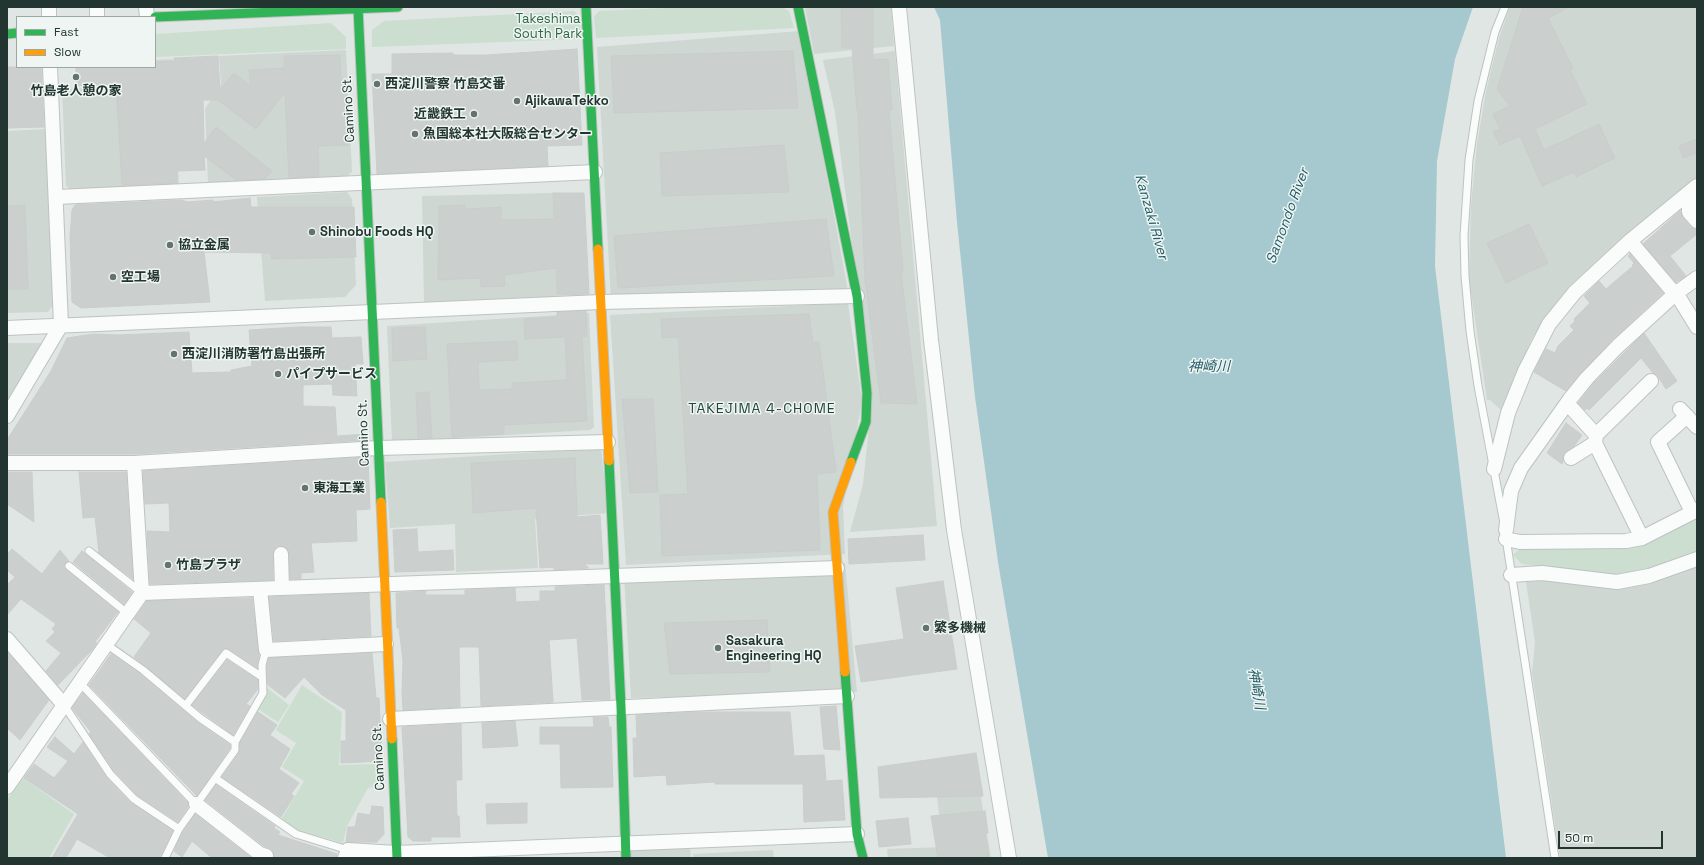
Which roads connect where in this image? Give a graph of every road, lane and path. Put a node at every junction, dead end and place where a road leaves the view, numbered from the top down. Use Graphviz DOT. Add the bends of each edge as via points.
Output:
graph roads {
  1 [pos="398,7"];
  2 [pos="586,7"];
  3 [pos="798,7"];
  4 [pos="898,7"];
  5 [pos="1505,7"];
  6 [pos="358,8"];
  7 [pos="292,9"];
  8 [pos="242,10"];
  9 [pos="195,11"];
  10 [pos="156,17"];
  11 [pos="50,68"];
  12 [pos="595,172"];
  13 [pos="366,184"];
  14 [pos="1697,186"];
  15 [pos="1697,195"];
  16 [pos="57,197"];
  17 [pos="1697,221"];
  18 [pos="1630,241"];
  19 [pos="1697,278"];
  20 [pos="1675,293"];
  21 [pos="857,296"];
  22 [pos="601,302"];
  23 [pos="372,312"];
  24 [pos="61,325"];
  25 [pos="1697,327"];
  26 [pos="7,328"];
  27 [pos="1651,381"];
  28 [pos="1567,403"];
  29 [pos="7,416"];
  30 [pos="1697,427"];
  31 [pos="1595,439"];
  32 [pos="608,442"];
  33 [pos="378,448"];
  34 [pos="1571,458"];
  35 [pos="7,463"];
  36 [pos="134,463"];
  37 [pos="1494,470"];
  38 [pos="1694,511"];
  39 [pos="1506,535"];
  40 [pos="1642,538"];
  41 [pos="89,551"];
  42 [pos="281,554"];
  43 [pos="1697,558"];
  44 [pos="69,566"];
  45 [pos="837,568"];
  46 [pos="1511,575"];
  47 [pos="614,576"];
  48 [pos="384,584"];
  49 [pos="282,588"];
  50 [pos="260,589"];
  51 [pos="142,593"];
  52 [pos="127,613"];
  53 [pos="7,639"];
  54 [pos="106,644"];
  55 [pos="386,644"];
  56 [pos="266,650"];
  57 [pos="262,677"];
  58 [pos="79,682"];
  59 [pos="847,696"];
  60 [pos="64,705"];
  61 [pos="186,705"];
  62 [pos="621,707"];
  63 [pos="390,719"];
  64 [pos="235,742"];
  65 [pos="12,771"];
  66 [pos="215,778"];
  67 [pos="7,787"];
  68 [pos="196,804"];
  69 [pos="179,829"];
  70 [pos="857,834"];
  71 [pos="625,843"];
  72 [pos="347,854"];
  73 [pos="397,855"];
  74 [pos="165,858"];
  75 [pos="265,858"];
  76 [pos="626,858"];
  77 [pos="863,858"];
  78 [pos="1009,858"];
  79 [pos="1555,858"];
  1 -- 6 [label="street"];
  2 -- 12 [label="street"];
  3 -- 21 [label="street"];
  4 -- 78 [label="street" via="931,340 954,530"];
  5 -- 37 [label="lane" via="1495,32 1478,101 1469,160 1464,236 1470,331"];
  6 -- 7 [label="street"];
  6 -- 13 [label="street, Camino St."];
  7 -- 8 [label="street"];
  8 -- 9 [label="street"];
  9 -- 10 [label="street"];
  11 -- 16 [label="street"];
  12 -- 13 [label="street"];
  12 -- 22 [label="street"];
  13 -- 16 [label="street"];
  13 -- 23 [label="street, Camino St."];
  14 -- 18 [label="street"];
  15 -- 17 [label="street" via="1689,208"];
  16 -- 24 [label="street"];
  18 -- 20 [label="street"];
  18 -- 37 [label="street" via="1567,300 1549,324 1525,371 1508,413"];
  19 -- 20 [label="street"];
  20 -- 25 [label="street"];
  20 -- 28 [label="street" via="1618,346"];
  21 -- 22 [label="street"];
  21 -- 45 [label="street" via="867,393 866,422 833,512"];
  22 -- 23 [label="street"];
  22 -- 32 [label="street"];
  23 -- 24 [label="street"];
  23 -- 33 [label="street, Camino St."];
  24 -- 26 [label="street"];
  24 -- 29 [label="street"];
  27 -- 31 [label="street"];
  28 -- 31 [label="street"];
  28 -- 39 [label="street" via="1521,468 1511,491"];
  30 -- 38 [label="street" via="1683,412 1658,442"];
  31 -- 34 [label="street"];
  31 -- 40 [label="street"];
  32 -- 33 [label="street"];
  32 -- 47 [label="street"];
  33 -- 36 [label="street"];
  33 -- 48 [label="street, Camino St."];
  35 -- 36 [label="street"];
  36 -- 51 [label="street"];
  37 -- 39 [label="lane"];
  38 -- 40 [label="street"];
  39 -- 40 [label="street" via="1527,542 1626,542"];
  39 -- 46 [label="lane"];
  41 -- 51 [label="lane"];
  42 -- 49 [label="street"];
  43 -- 46 [label="street" via="1649,576 1617,582 1542,573"];
  44 -- 52 [label="lane"];
  45 -- 47 [label="street"];
  45 -- 59 [label="street"];
  46 -- 79 [label="lane"];
  47 -- 48 [label="street"];
  47 -- 62 [label="street"];
  48 -- 49 [label="street"];
  48 -- 55 [label="street, Camino St."];
  49 -- 50 [label="street"];
  50 -- 51 [label="street"];
  50 -- 56 [label="street"];
  51 -- 52 [label="street"];
  52 -- 54 [label="street"];
  53 -- 60 [label="street"];
  54 -- 58 [label="street"];
  54 -- 61 [label="lane"];
  55 -- 56 [label="street"];
  55 -- 63 [label="street, Camino St."];
  56 -- 57 [label="lane"];
  57 -- 61 [label="lane" via="226,653"];
  57 -- 64 [label="lane" via="263,693"];
  58 -- 60 [label="street"];
  58 -- 68 [label="lane"];
  59 -- 62 [label="street"];
  59 -- 70 [label="street"];
  60 -- 65 [label="street"];
  60 -- 69 [label="lane" via="110,774 134,799"];
  61 -- 64 [label="lane"];
  62 -- 63 [label="street"];
  62 -- 71 [label="street"];
  63 -- 73 [label="street, Camino St."];
  64 -- 66 [label="lane" via="235,750"];
  65 -- 67 [label="street"];
  66 -- 68 [label="lane"];
  66 -- 72 [label="lane" via="296,834"];
  68 -- 69 [label="lane"];
  68 -- 75 [label="street" via="266,856"];
  69 -- 74 [label="lane"];
  70 -- 71 [label="street"];
  70 -- 77 [label="street"];
  71 -- 73 [label="street"];
  71 -- 76 [label="street"];
  72 -- 73 [label="street"];
}
